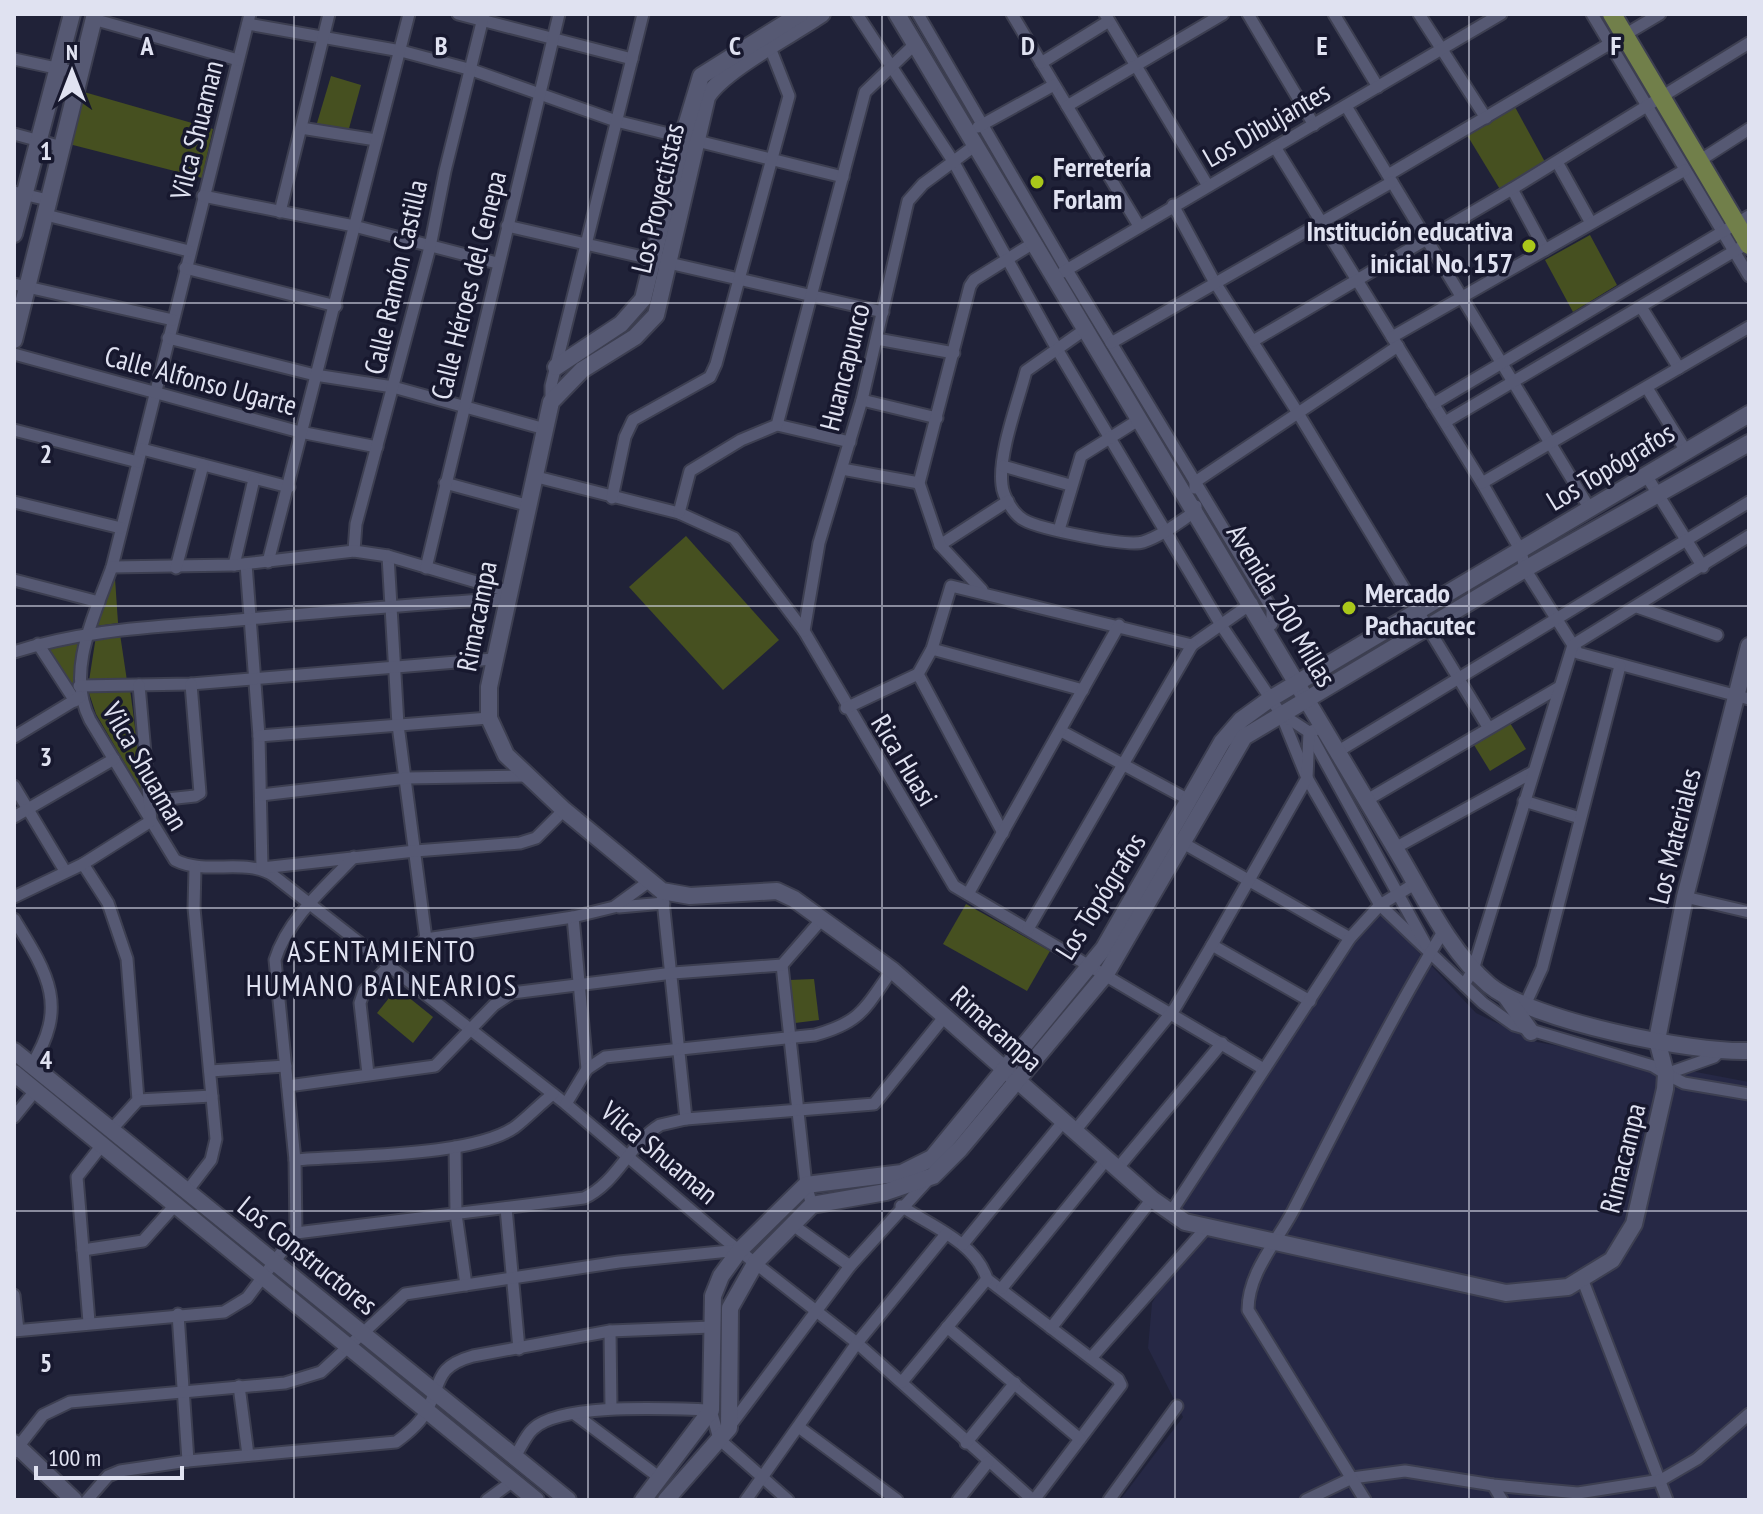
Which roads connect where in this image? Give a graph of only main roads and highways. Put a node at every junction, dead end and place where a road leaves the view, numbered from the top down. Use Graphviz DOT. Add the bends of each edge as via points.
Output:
graph roads {
  1 [pos="72,14"];
  2 [pos="800,14"];
  3 [pos="822,14"];
  4 [pos="897,14"];
  5 [pos="1612,14"];
  6 [pos="94,17"];
  7 [pos="768,42"];
  8 [pos="690,138"];
  9 [pos="19,193"];
  10 [pos="1736,224"];
  11 [pos="14,234"];
  12 [pos="1744,246"];
  13 [pos="20,287"];
  14 [pos="14,340"];
  15 [pos="556,367"];
  16 [pos="551,402"];
  17 [pos="1749,414"];
  18 [pos="1749,443"];
  19 [pos="1749,646"];
  20 [pos="1303,690"];
  21 [pos="1742,697"];
  22 [pos="1176,839"];
  23 [pos="1506,996"];
  24 [pos="1531,1032"];
  25 [pos="1657,1040"];
  26 [pos="14,1051"];
  27 [pos="1749,1051"];
  28 [pos="14,1073"];
  29 [pos="1012,1077"];
  30 [pos="16,1447"];
  31 [pos="76,1500"];
  32 [pos="536,1500"];
  33 [pos="568,1500"];
  34 [pos="643,1500"];
  35 [pos="666,1500"];
  1 -- 9 [label="main road" via="39,141"];
  2 -- 7 [label="main road"];
  3 -- 7 [label="main road, Los Proyectistas"];
  4 -- 20 [label="main road, Avenida 200 Millas" via="976,134 1035,242 1061,273 1087,328"];
  5 -- 10 [label="main road" via="1618,42 1692,165"];
  6 -- 13 [label="main road" via="47,207"];
  7 -- 8 [label="main road, Los Proyectistas" via="714,85"];
  8 -- 15 [label="main road" via="643,299 634,313"];
  8 -- 16 [label="main road, Los Proyectistas" via="656,315 647,327 582,370"];
  9 -- 11 [label="main road"];
  10 -- 12 [label="main road"];
  13 -- 14 [label="main road"];
  16 -- 29 [label="main road, Rimacampa" via="506,595 487,704 506,755 659,891 690,896 787,894 892,970"];
  17 -- 20 [label="main road, Los Topógrafos" via="1418,612"];
  18 -- 20 [label="main road, Los Topógrafos" via="1427,627"];
  19 -- 21 [label="main road, Los Materiales"];
  20 -- 22 [label="main road, Los Topógrafos" via="1281,714 1244,737"];
  20 -- 22 [label="main road, Los Topógrafos" via="1270,699 1232,728 1189,800"];
  20 -- 23 [label="main road, Avenida 200 Millas" via="1316,730 1337,752 1444,930 1473,970"];
  21 -- 25 [label="main road, Los Materiales" via="1685,897"];
  22 -- 29 [label="main road, Los Topógrafos"];
  22 -- 29 [label="main road, Los Topógrafos" via="1106,974"];
  23 -- 24 [label="main road"];
  23 -- 25 [label="main road, Avenida 200 Millas"];
  25 -- 27 [label="main road, Avenida 200 Millas"];
  25 -- 29 [label="main road, Rimacampa" via="1666,1074 1634,1224 1612,1260 1583,1281 1506,1293 1185,1222"];
  26 -- 33 [label="main road, Los Constructores"];
  28 -- 32 [label="main road, Los Constructores"];
  29 -- 34 [label="main road, Los Topógrafos" via="932,1158 913,1169 806,1185 740,1250 713,1296 711,1410"];
  29 -- 35 [label="main road, Los Topógrafos" via="933,1176 886,1192 812,1205 756,1262 730,1308 724,1434"];
  30 -- 31 [label="main road"];
}
